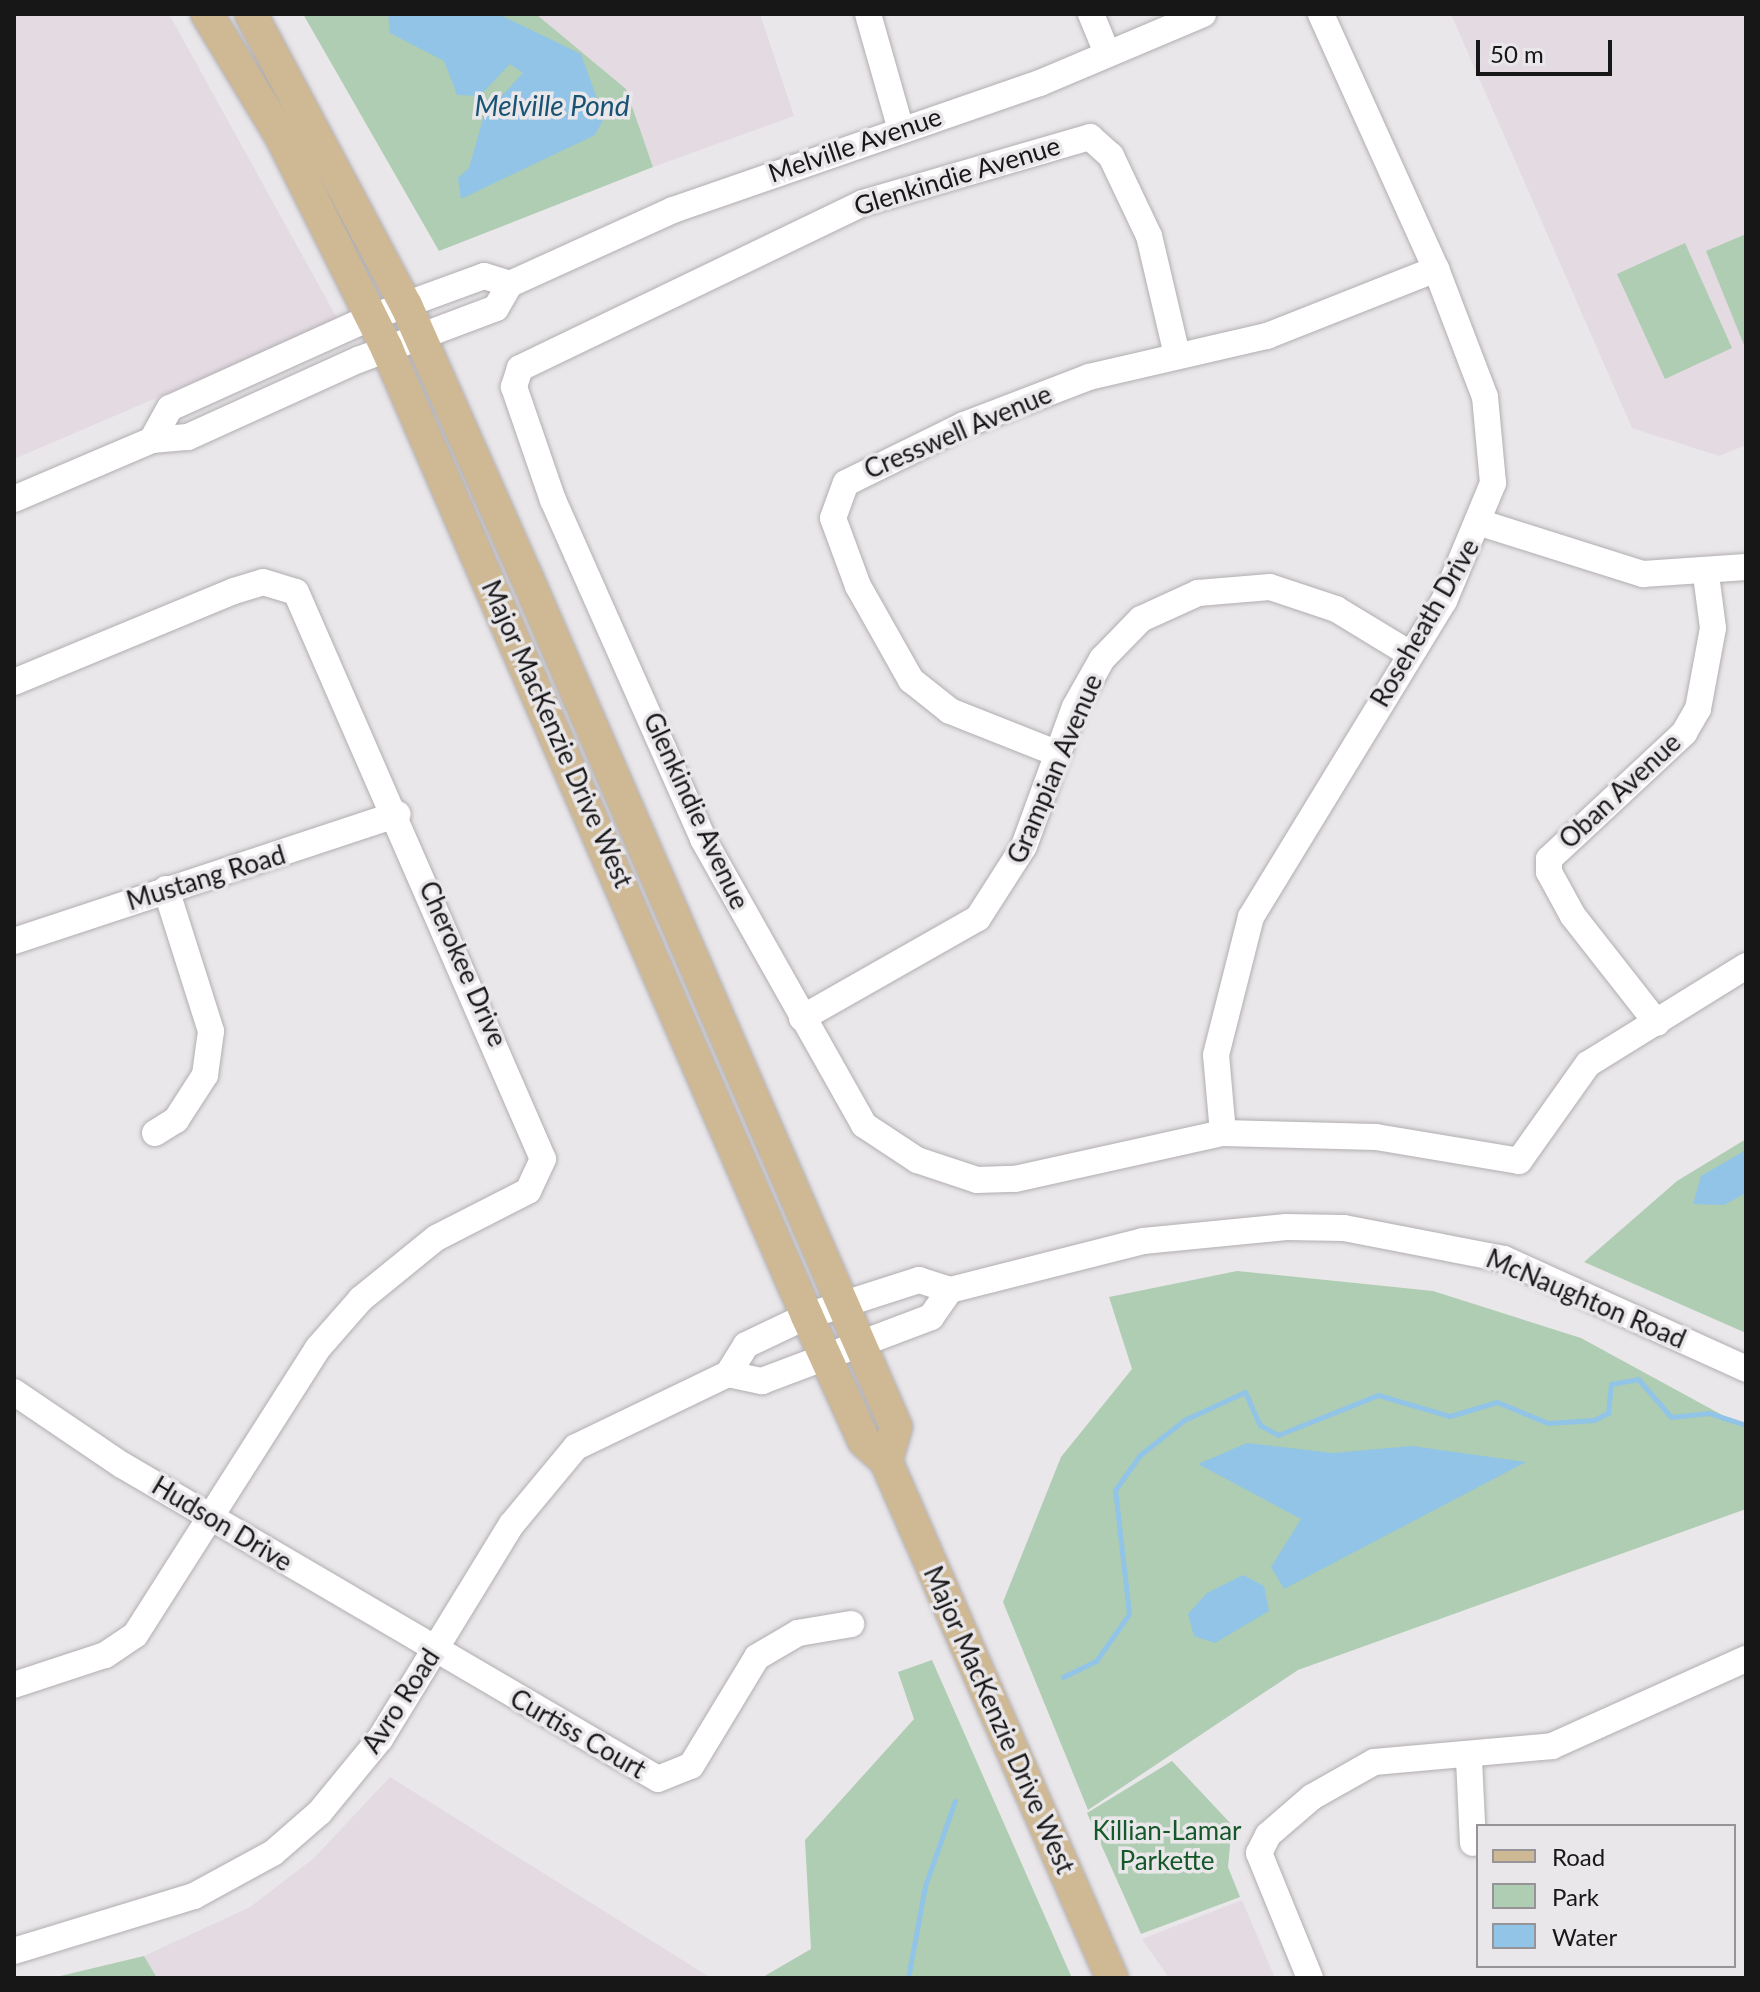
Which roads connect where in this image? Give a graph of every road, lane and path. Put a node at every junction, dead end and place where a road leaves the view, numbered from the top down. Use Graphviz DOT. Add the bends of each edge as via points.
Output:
graph roads {
  1 [pos="207,14"];
  2 [pos="251,14"];
  3 [pos="868,14"];
  4 [pos="1091,14"];
  5 [pos="1203,14"];
  6 [pos="1321,14"];
  7 [pos="1107,53"];
  8 [pos="901,130"];
  9 [pos="1436,269"];
  10 [pos="510,284"];
  11 [pos="406,305"];
  12 [pos="372,317"];
  13 [pos="421,339"];
  14 [pos="387,349"];
  15 [pos="1177,355"];
  16 [pos="152,440"];
  17 [pos="14,499"];
  18 [pos="1481,523"];
  19 [pos="1746,567"];
  20 [pos="1706,575"];
  21 [pos="1410,654"];
  22 [pos="14,682"];
  23 [pos="1056,753"];
  24 [pos="397,814"];
  25 [pos="166,889"];
  26 [pos="14,941"];
  27 [pos="1746,966"];
  28 [pos="802,1018"];
  29 [pos="1657,1023"];
  30 [pos="155,1133"];
  31 [pos="1223,1133"];
  32 [pos="950,1290"];
  33 [pos="840,1306"];
  34 [pos="807,1316"];
  35 [pos="855,1340"];
  36 [pos="824,1352"];
  37 [pos="1746,1369"];
  38 [pos="728,1374"];
  39 [pos="14,1392"];
  40 [pos="886,1461"];
  41 [pos="210,1517"];
  42 [pos="851,1624"];
  43 [pos="434,1650"];
  44 [pos="1746,1659"];
  45 [pos="14,1685"];
  46 [pos="1469,1759"];
  47 [pos="1473,1843"];
  48 [pos="14,1951"];
  49 [pos="1112,1978"];
  50 [pos="1310,1978"];
  1 -- 12 [label="main road, Major MacKenzie Drive West" via="282,138"];
  2 -- 11 [label="main road, Major MacKenzie Drive West"];
  3 -- 8 [label="street"];
  4 -- 7 [label="street"];
  5 -- 7 [label="street, Melville Avenue"];
  6 -- 9 [label="street, Roseheath Drive"];
  7 -- 8 [label="street, Melville Avenue"];
  8 -- 10 [label="street, Melville Avenue" via="673,210"];
  9 -- 15 [label="street, Cresswell Avenue" via="1294,328"];
  9 -- 18 [label="street, Roseheath Drive" via="1485,397 1493,440 1493,483"];
  10 -- 11 [label="street, Melville Avenue" via="484,276"];
  10 -- 13 [label="street, Melville Avenue" via="496,308"];
  11 -- 12 [label="street, Melville Avenue"];
  11 -- 13 [label="main road, Major MacKenzie Drive West"];
  12 -- 14 [label="main road, Major MacKenzie Drive West"];
  12 -- 16 [label="street, Melville Avenue" via="170,408"];
  13 -- 14 [label="street, Melville Avenue"];
  13 -- 33 [label="main road, Major MacKenzie Drive West"];
  14 -- 16 [label="street, Melville Avenue" via="188,437"];
  14 -- 34 [label="main road, Major MacKenzie Drive West"];
  15 -- 23 [label="street, Cresswell Avenue" via="1089,377 964,425 858,474 832,507 858,586 918,689 950,711"];
  15 -- 28 [label="street, Glenkindie Avenue" via="1149,236 1111,156 1090,137 863,203 520,368 514,387 553,500 703,839"];
  16 -- 17 [label="street, Melville Avenue"];
  18 -- 20 [label="street" via="1643,574"];
  18 -- 21 [label="street, Roseheath Drive"];
  19 -- 20 [label="street"];
  20 -- 29 [label="street, Oban Avenue" via="1713,628 1698,709 1684,733 1549,859 1549,872 1573,916"];
  21 -- 23 [label="street, Grampian Avenue" via="1336,609 1280,590 1238,586 1198,593 1121,635"];
  21 -- 31 [label="street, Roseheath Drive" via="1251,917 1216,1055"];
  22 -- 24 [label="street, Cherokee Drive" via="234,591 287,585 310,612"];
  23 -- 28 [label="street, Grampian Avenue" via="1024,846 978,918"];
  24 -- 25 [label="street, Mustang Road"];
  24 -- 41 [label="street, Cherokee Drive" via="542,1146 542,1168 528,1191 436,1238 361,1299 290,1387"];
  25 -- 26 [label="street, Mustang Road"];
  25 -- 30 [label="street" via="211,1031 205,1075 176,1120"];
  27 -- 29 [label="street, Glenkindie Avenue"];
  28 -- 31 [label="street, Glenkindie Avenue" via="864,1125 949,1172 1015,1179"];
  29 -- 31 [label="street, Glenkindie Avenue" via="1588,1064 1519,1161 1376,1137"];
  32 -- 33 [label="street, McNaughton Road" via="919,1280"];
  32 -- 35 [label="street" via="931,1317"];
  32 -- 37 [label="street, McNaughton Road" via="1199,1232 1344,1228 1504,1259"];
  33 -- 34 [label="street, McNaughton Road"];
  33 -- 35 [label="main road, Major MacKenzie Drive West"];
  34 -- 36 [label="main road, Major MacKenzie Drive West"];
  34 -- 38 [label="street, Avro Road" via="746,1345"];
  35 -- 36 [label="street"];
  35 -- 40 [label="main road, Major MacKenzie Drive West" via="896,1427"];
  36 -- 38 [label="street" via="762,1381"];
  36 -- 40 [label="main road, Major MacKenzie Drive West" via="864,1441"];
  38 -- 43 [label="street, Avro Road" via="576,1447 512,1524"];
  39 -- 41 [label="street, Hudson Drive"];
  40 -- 49 [label="main road, Major MacKenzie Drive West"];
  41 -- 43 [label="street, Hudson Drive"];
  41 -- 45 [label="street, Cherokee Drive" via="135,1635 105,1655"];
  42 -- 43 [label="street, Curtiss Court" via="798,1633 757,1657 691,1766 658,1779"];
  43 -- 48 [label="street, Avro Road" via="344,1784 273,1853 194,1896"];
  44 -- 46 [label="street" via="1552,1746"];
  46 -- 47 [label="street"];
  46 -- 50 [label="street" via="1363,1766 1312,1797 1263,1841 1260,1861"];
}
